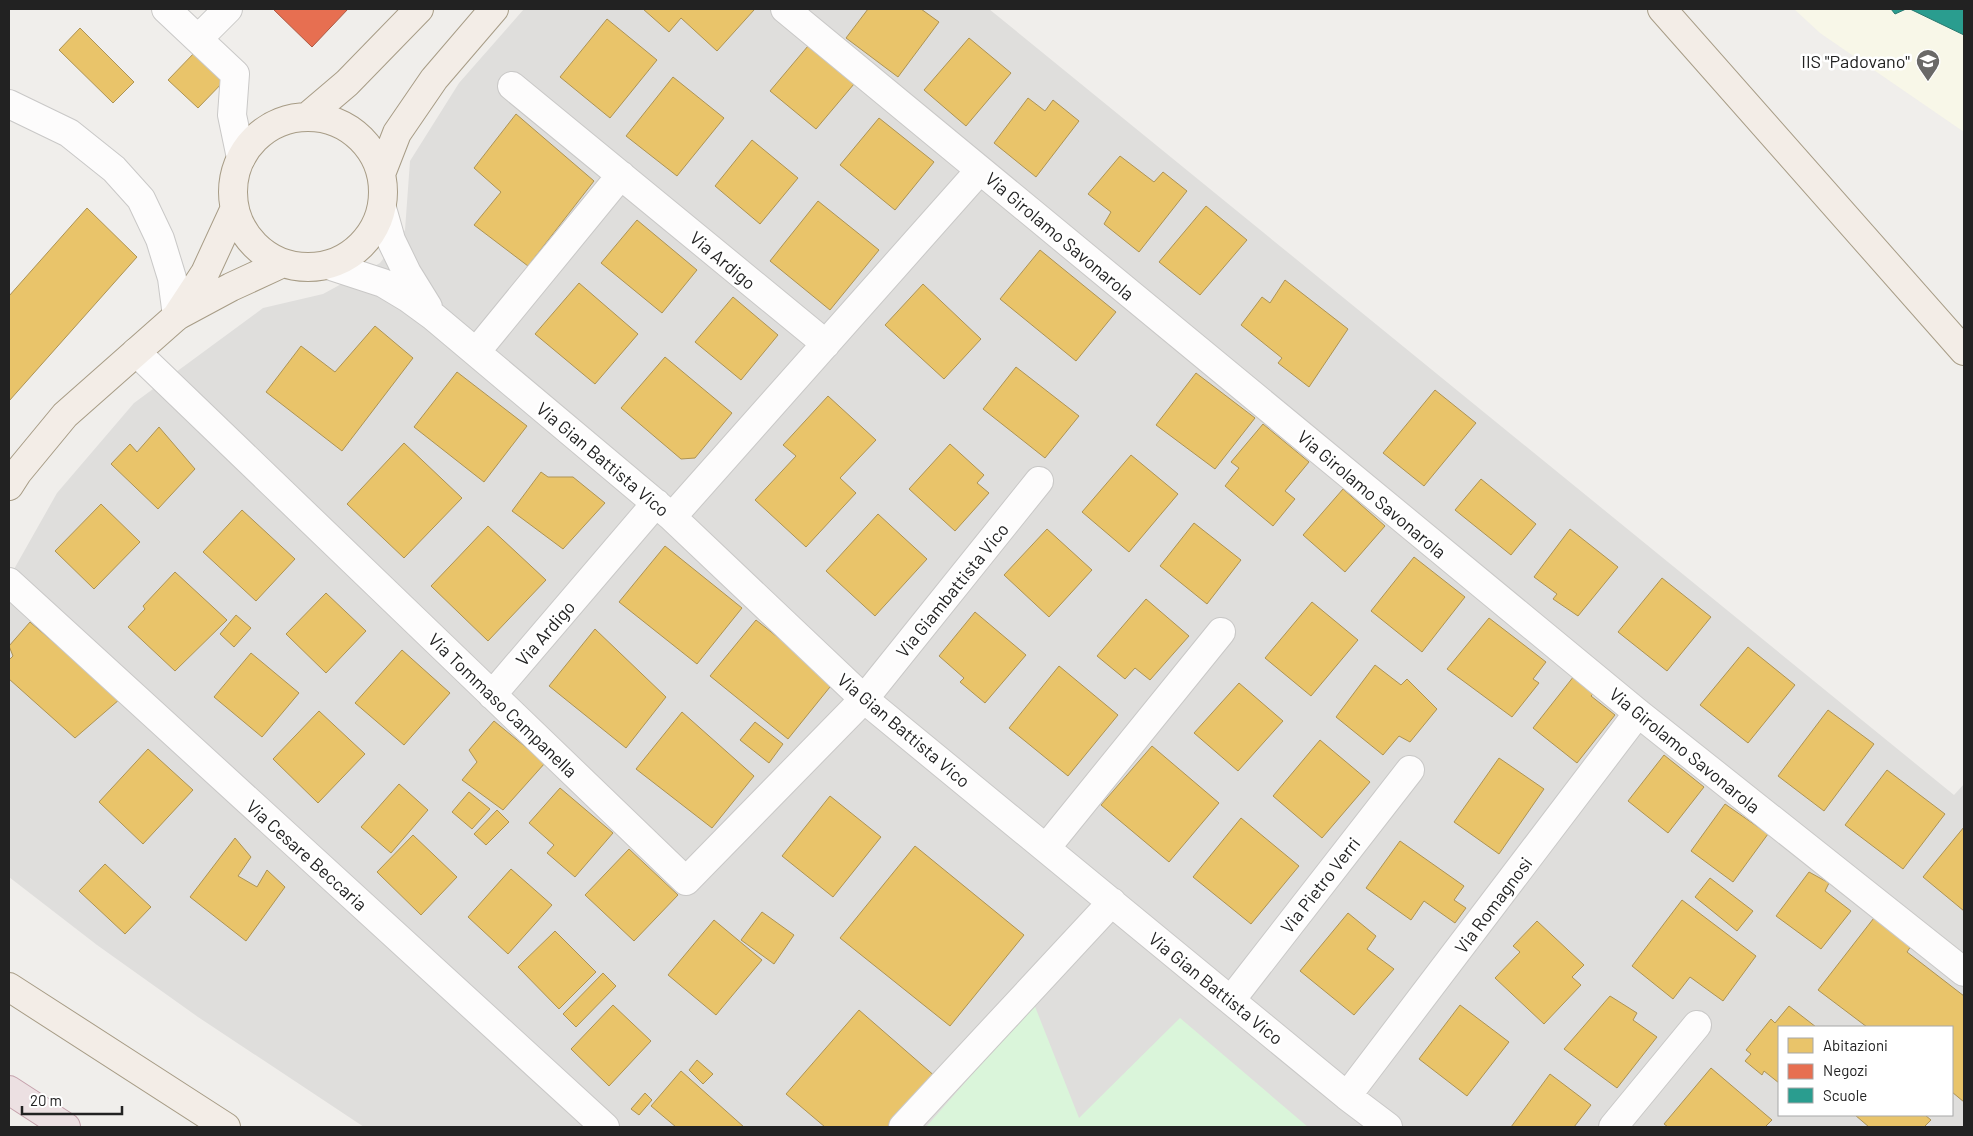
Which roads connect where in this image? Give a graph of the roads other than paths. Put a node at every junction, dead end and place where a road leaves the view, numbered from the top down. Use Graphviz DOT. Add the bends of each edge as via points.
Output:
graph roads {
  1 [pos="166,9"];
  2 [pos="228,9"];
  3 [pos="419,9"];
  4 [pos="494,9"];
  5 [pos="785,9"];
  6 [pos="1662,9"];
  7 [pos="198,39"];
  8 [pos="512,86"];
  9 [pos="9,104"];
  10 [pos="307,117"];
  11 [pos="241,158"];
  12 [pos="980,170"];
  13 [pos="381,174"];
  14 [pos="621,175"];
  15 [pos="382,208"];
  16 [pos="234,210"];
  17 [pos="283,264"];
  18 [pos="328,265"];
  19 [pos="177,316"];
  20 [pos="434,317"];
  21 [pos="826,344"];
  22 [pos="1964,351"];
  23 [pos="136,352"];
  24 [pos="476,352"];
  25 [pos="12,474"];
  26 [pos="1039,481"];
  27 [pos="664,510"];
  28 [pos="9,582"];
  29 [pos="1221,632"];
  30 [pos="492,695"];
  31 [pos="864,698"];
  32 [pos="1638,713"];
  33 [pos="1410,770"];
  34 [pos="1046,848"];
  35 [pos="1112,902"];
  36 [pos="1964,972"];
  37 [pos="9,987"];
  38 [pos="1231,1000"];
  39 [pos="1697,1025"];
  40 [pos="9,1090"];
  41 [pos="1347,1096"];
  42 [pos="66,1127"];
  43 [pos="226,1127"];
  44 [pos="605,1127"];
  45 [pos="902,1127"];
  46 [pos="1388,1127"];
  47 [pos="1613,1127"];
  1 -- 7 [label="street"];
  2 -- 7 [label="street"];
  3 -- 10 [label="main road" via="347,83"];
  4 -- 13 [label="main road" via="434,78 398,133"];
  5 -- 12 [label="street, Via Girolamo Savonarola"];
  6 -- 22 [label="main road"];
  7 -- 11 [label="street" via="235,74 232,115"];
  8 -- 14 [label="street, Via Ardigo"];
  9 -- 19 [label="street" via="70,133 114,168 141,199 160,239 172,278"];
  10 -- 11 [label="main road" via="286,120 268,129"];
  10 -- 13 [label="main road" via="331,121 354,133 371,151"];
  11 -- 16 [label="main road" via="233,183"];
  12 -- 21 [label="street, Via Ardigo"];
  12 -- 32 [label="street, Via Girolamo Savonarola"];
  13 -- 15 [label="main road"];
  14 -- 21 [label="street, Via Ardigo"];
  14 -- 24 [label="street"];
  15 -- 18 [label="main road" via="375,227 363,244 347,257"];
  15 -- 20 [label="street, Via Gian Battista Vico" via="391,240"];
  16 -- 17 [label="main road" via="244,232 261,251"];
  16 -- 19 [label="main road" via="205,273"];
  17 -- 18 [label="main road" via="305,267"];
  17 -- 19 [label="main road"];
  18 -- 20 [label="street, Via Gian Battista Vico" via="383,283"];
  19 -- 23 [label="main road"];
  20 -- 24 [label="street, Via Gian Battista Vico"];
  21 -- 27 [label="street, Via Ardigo"];
  23 -- 25 [label="main road" via="66,415"];
  23 -- 30 [label="street, Via Tommaso Campanella"];
  24 -- 27 [label="street, Via Gian Battista Vico"];
  26 -- 31 [label="street, Via Giambattista Vico"];
  27 -- 30 [label="street, Via Ardigo"];
  27 -- 31 [label="street, Via Gian Battista Vico"];
  28 -- 44 [label="street, Via Cesare Beccaria"];
  29 -- 34 [label="street"];
  30 -- 31 [label="street, Via Tommaso Campanella" via="686,881"];
  31 -- 34 [label="street, Via Gian Battista Vico"];
  32 -- 36 [label="street, Via Girolamo Savonarola"];
  32 -- 41 [label="street, Via Romagnosi"];
  33 -- 38 [label="street, Via Pietro Verri"];
  34 -- 35 [label="street, Via Gian Battista Vico"];
  35 -- 38 [label="street, Via Gian Battista Vico"];
  35 -- 45 [label="street"];
  37 -- 43 [label="main road"];
  38 -- 41 [label="street, Via Gian Battista Vico"];
  39 -- 47 [label="street"];
  40 -- 42 [label="highway"];
  41 -- 46 [label="street, Via Gian Battista Vico"];
}
